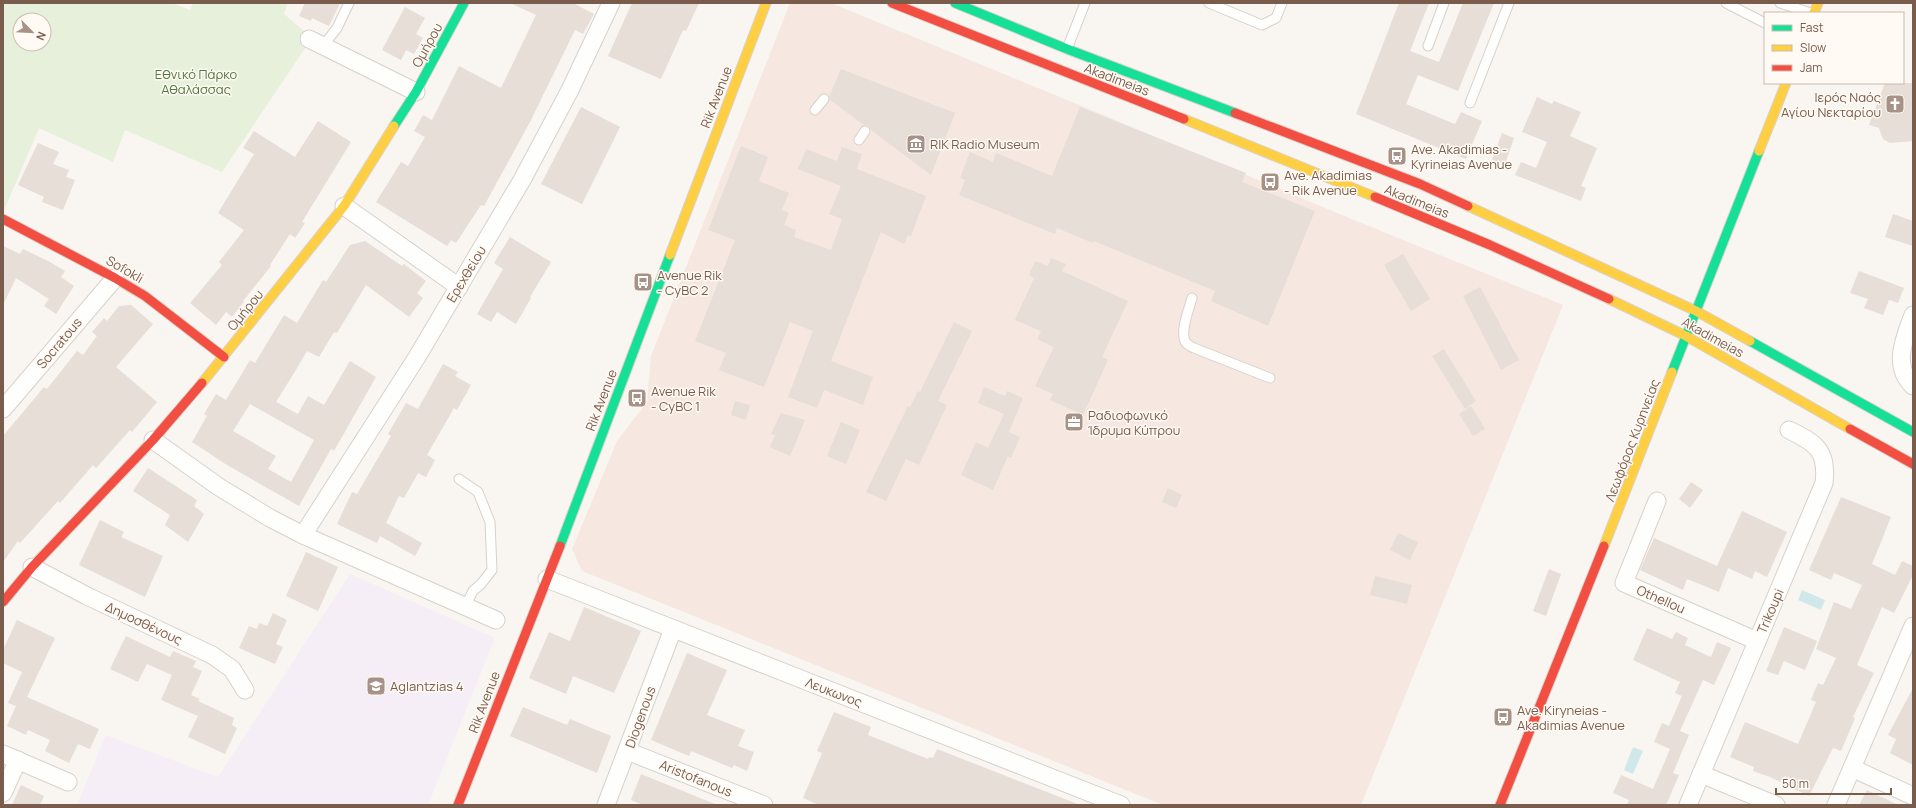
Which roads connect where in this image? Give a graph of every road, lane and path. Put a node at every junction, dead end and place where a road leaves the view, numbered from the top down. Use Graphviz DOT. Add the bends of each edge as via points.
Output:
graph roads {
  1 [pos="349,3"];
  2 [pos="464,3"];
  3 [pos="611,3"];
  4 [pos="766,3"];
  5 [pos="892,3"];
  6 [pos="955,3"];
  7 [pos="1085,3"];
  8 [pos="1209,3"];
  9 [pos="1282,3"];
  10 [pos="1444,3"];
  11 [pos="1509,3"];
  12 [pos="1726,3"];
  13 [pos="1780,3"];
  14 [pos="1807,12"];
  15 [pos="1764,22"];
  16 [pos="316,42"];
  17 [pos="1428,46"];
  18 [pos="1067,49"];
  19 [pos="1786,84"];
  20 [pos="416,92"];
  21 [pos="824,100"];
  22 [pos="1470,103"];
  23 [pos="815,110"];
  24 [pos="865,131"];
  25 [pos="859,140"];
  26 [pos="344,206"];
  27 [pos="3,220"];
  28 [pos="115,278"];
  29 [pos="458,287"];
  30 [pos="1192,298"];
  31 [pos="1696,311"];
  32 [pos="1913,316"];
  33 [pos="1686,336"];
  34 [pos="224,357"];
  35 [pos="1270,378"];
  36 [pos="1913,386"];
  37 [pos="3,409"];
  38 [pos="1789,430"];
  39 [pos="1913,432"];
  40 [pos="153,440"];
  41 [pos="1913,464"];
  42 [pos="459,479"];
  43 [pos="1657,501"];
  44 [pos="303,535"];
  45 [pos="32,567"];
  46 [pos="547,579"];
  47 [pos="3,602"];
  48 [pos="465,607"];
  49 [pos="496,620"];
  50 [pos="673,629"];
  51 [pos="1912,632"];
  52 [pos="1758,641"];
  53 [pos="245,690"];
  54 [pos="627,751"];
  55 [pos="11,757"];
  56 [pos="1852,768"];
  57 [pos="1701,774"];
  58 [pos="68,782"];
  59 [pos="3,793"];
  60 [pos="1913,796"];
  61 [pos="1091,799"];
  62 [pos="757,804"];
  63 [pos="458,805"];
  64 [pos="606,805"];
  65 [pos="1121,805"];
  66 [pos="1500,805"];
  67 [pos="1688,805"];
  68 [pos="1776,805"];
  69 [pos="1836,805"];
  1 -- 16 [label="lane" via="337,28"];
  2 -- 20 [label="main road, Ομήρου"];
  3 -- 29 [label="street, Ερεχθείου" via="570,90 522,180"];
  4 -- 46 [label="main road, Rik Avenue"];
  5 -- 33 [label="main road, Akadimeias" via="1257,148 1490,245"];
  6 -- 18 [label="main road, Akadimeias"];
  7 -- 18 [label="lane"];
  8 -- 9 [label="lane" via="1262,25 1276,18"];
  10 -- 17 [label="lane"];
  11 -- 22 [label="lane"];
  12 -- 15 [label="lane"];
  13 -- 14 [label="lane"];
  16 -- 20 [label="street"];
  18 -- 31 [label="main road, Akadimeias" via="1420,184"];
  19 -- 31 [label="main road, Λεωφόρος Κυρηνείας"];
  20 -- 26 [label="main road, Ομήρου"];
  21 -- 23 [label="lane"];
  24 -- 25 [label="lane"];
  26 -- 29 [label="street"];
  26 -- 34 [label="main road, Ομήρου"];
  27 -- 28 [label="main road, Sofokli"];
  28 -- 34 [label="main road, Sofokli" via="145,296"];
  28 -- 37 [label="street, Socratous"];
  29 -- 44 [label="street, Ερεχθείου" via="417,357"];
  30 -- 35 [label="lane" via="1185,323 1186,343"];
  31 -- 33 [label="main road, Λεωφόρος Κυρηνείας"];
  31 -- 39 [label="main road, Akadimeias"];
  32 -- 36 [label="street" via="1901,351 1901,365"];
  33 -- 41 [label="main road, Akadimeias"];
  33 -- 66 [label="main road, Λεωφόρος Κυρηνείας"];
  34 -- 40 [label="main road, Ομήρου"];
  38 -- 52 [label="street, Trikoupi" via="1808,439 1818,448 1826,467 1824,483"];
  40 -- 44 [label="street" via="219,487"];
  40 -- 45 [label="main road, Ομήρου"];
  42 -- 48 [label="lane" via="478,492 490,522 492,570 482,584 472,591"];
  43 -- 52 [label="street, Othellou" via="1624,583"];
  44 -- 48 [label="street"];
  45 -- 47 [label="main road, Ομήρου"];
  45 -- 53 [label="street, Δημοσθένους" via="212,655 232,669"];
  46 -- 50 [label="street, Λευκωνος"];
  46 -- 63 [label="main road, Rik Avenue"];
  48 -- 49 [label="street"];
  50 -- 54 [label="street, Diogenous"];
  50 -- 61 [label="street, Λευκωνος"];
  51 -- 56 [label="street"];
  52 -- 57 [label="street, Trikoupi"];
  54 -- 62 [label="street, Aristofanous"];
  54 -- 64 [label="street, Diogenous"];
  55 -- 58 [label="street"];
  55 -- 59 [label="street"];
  56 -- 60 [label="street"];
  56 -- 69 [label="street"];
  57 -- 67 [label="street, Trikoupi"];
  57 -- 68 [label="street"];
  61 -- 65 [label="street, Λευκωνος"];
}
